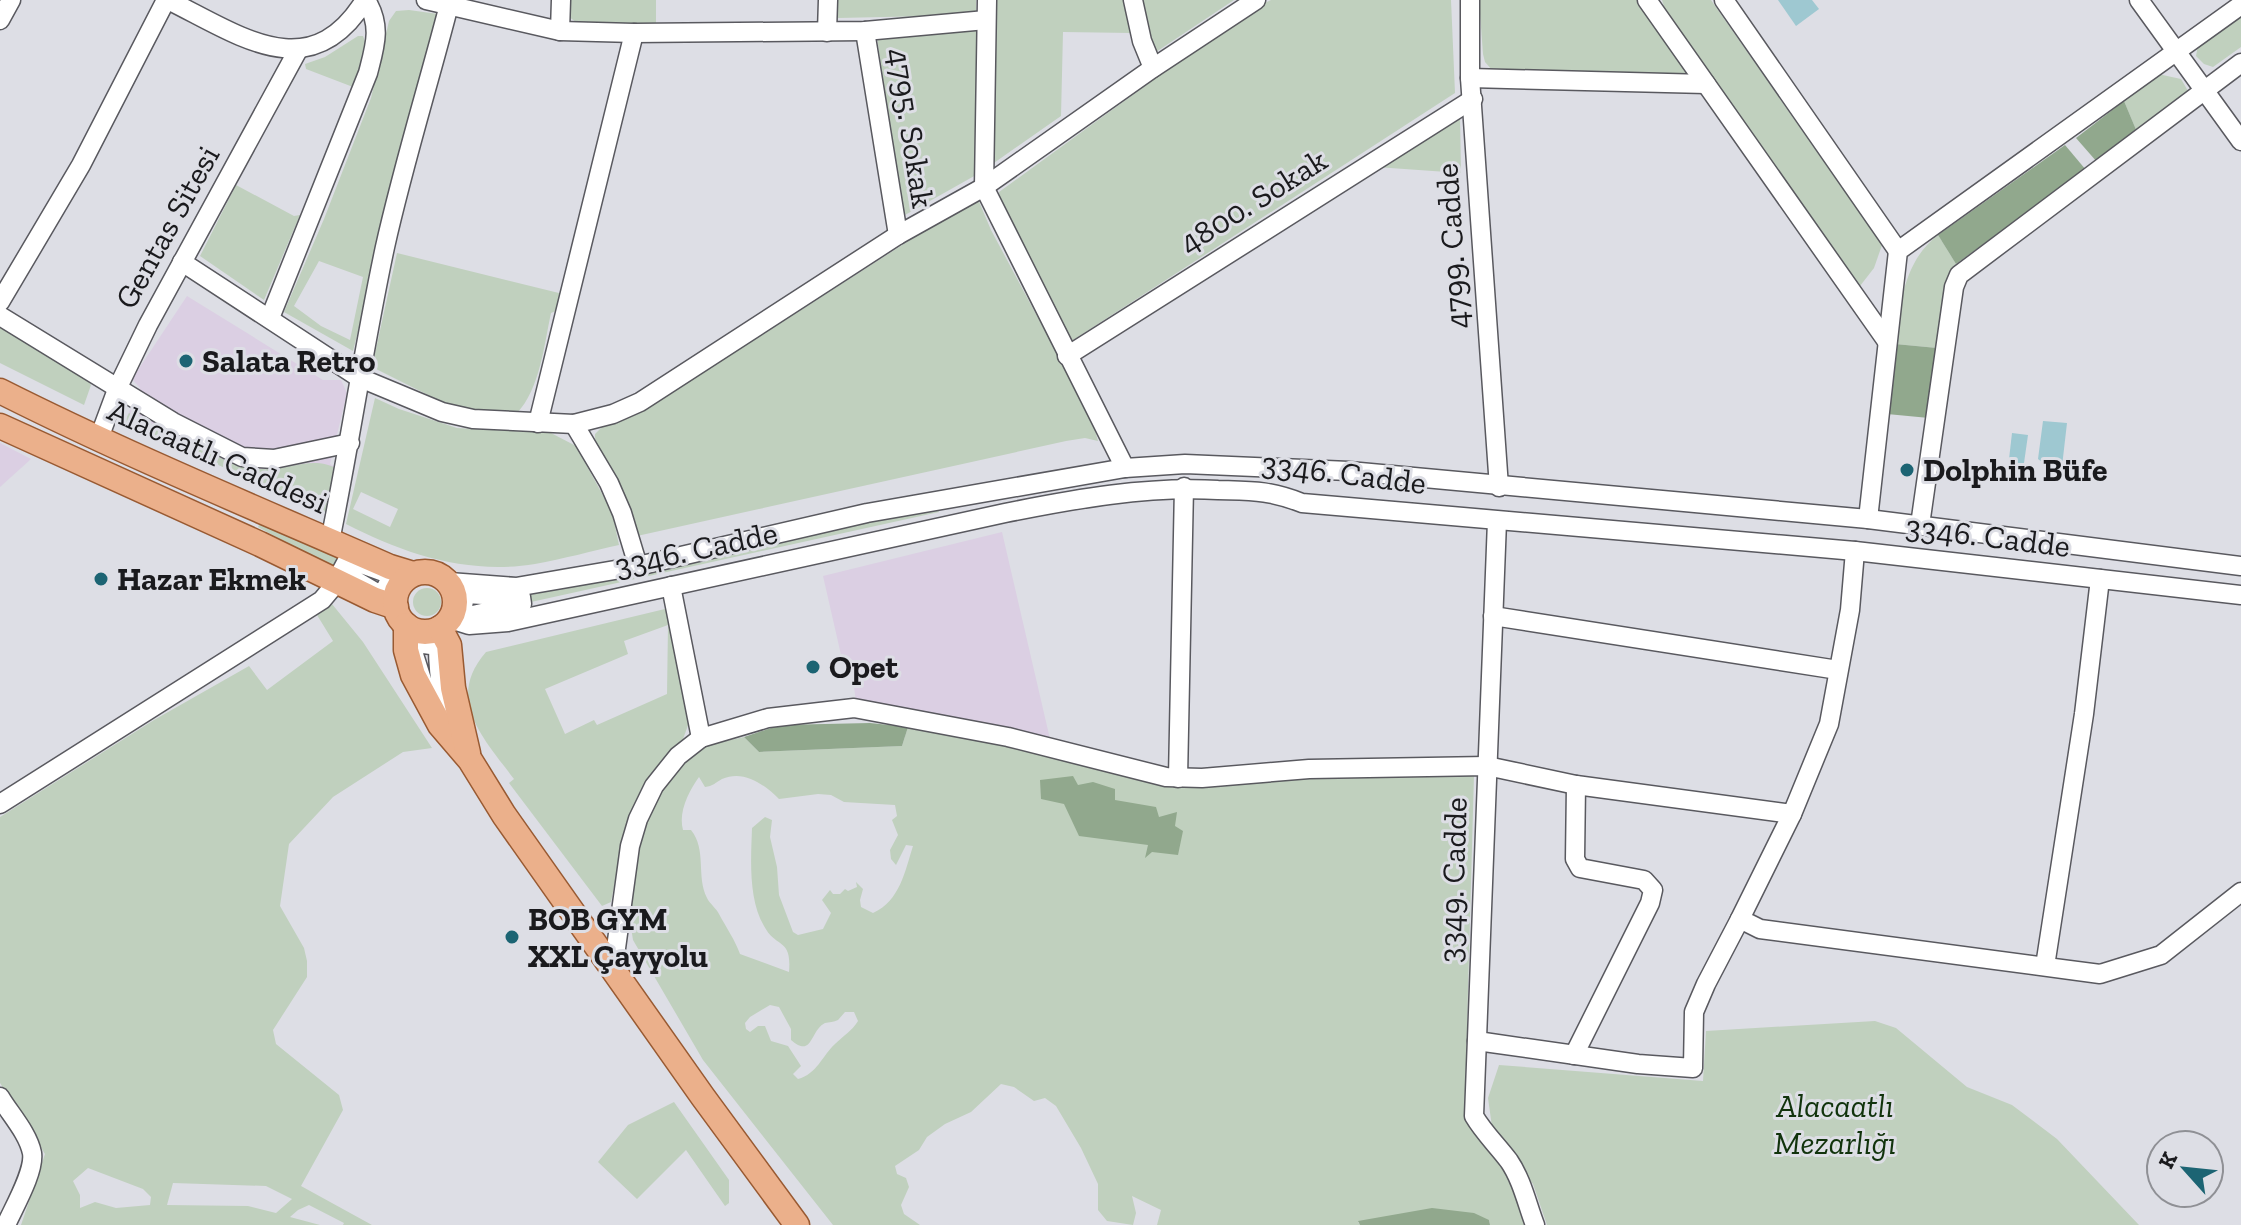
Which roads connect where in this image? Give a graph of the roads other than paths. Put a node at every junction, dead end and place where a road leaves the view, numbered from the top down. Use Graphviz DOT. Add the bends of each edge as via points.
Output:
graph roads {
  1 [pos="11,0"];
  2 [pos="167,0"];
  3 [pos="366,0"];
  4 [pos="426,0"];
  5 [pos="561,0"];
  6 [pos="828,0"];
  7 [pos="987,0"];
  8 [pos="1133,0"];
  9 [pos="1256,0"];
  10 [pos="1470,0"];
  11 [pos="1647,0"];
  12 [pos="1724,0"];
  13 [pos="2139,0"];
  14 [pos="449,5"];
  15 [pos="2241,5"];
  16 [pos="203,8"];
  17 [pos="0,20"];
  18 [pos="986,20"];
  19 [pos="560,31"];
  20 [pos="865,31"];
  21 [pos="827,32"];
  22 [pos="634,33"];
  23 [pos="298,50"];
  24 [pos="2176,53"];
  25 [pos="2241,63"];
  26 [pos="1153,68"];
  27 [pos="1470,78"];
  28 [pos="1706,84"];
  29 [pos="2204,90"];
  30 [pos="1473,99"];
  31 [pos="2241,141"];
  32 [pos="984,187"];
  33 [pos="898,235"];
  34 [pos="1898,251"];
  35 [pos="182,262"];
  36 [pos="0,302"];
  37 [pos="0,316"];
  38 [pos="270,318"];
  39 [pos="1886,340"];
  40 [pos="1067,356"];
  41 [pos="358,377"];
  42 [pos="118,387"];
  43 [pos="0,391"];
  44 [pos="538,423"];
  45 [pos="574,424"];
  46 [pos="0,426"];
  47 [pos="99,438"];
  48 [pos="350,443"];
  49 [pos="1125,468"];
  50 [pos="1184,487"];
  51 [pos="1499,487"];
  52 [pos="1868,519"];
  53 [pos="1497,521"];
  54 [pos="1920,525"];
  55 [pos="330,541"];
  56 [pos="1855,551"];
  57 [pos="638,566"];
  58 [pos="2241,566"];
  59 [pos="413,574"];
  60 [pos="2100,579"];
  61 [pos="337,582"];
  62 [pos="449,582"];
  63 [pos="671,586"];
  64 [pos="2241,595"];
  65 [pos="1493,616"];
  66 [pos="398,617"];
  67 [pos="451,620"];
  68 [pos="1838,670"];
  69 [pos="701,738"];
  70 [pos="470,760"];
  71 [pos="1487,766"];
  72 [pos="1178,778"];
  73 [pos="1576,785"];
  74 [pos="4,793"];
  75 [pos="1792,814"];
  76 [pos="2241,892"];
  77 [pos="1740,919"];
  78 [pos="2045,966"];
  79 [pos="613,970"];
  80 [pos="1477,1041"];
  81 [pos="1574,1055"];
  82 [pos="0,1097"];
  83 [pos="6,1225"];
  84 [pos="797,1225"];
  85 [pos="1535,1225"];
  1 -- 17 [label="street"];
  2 -- 16 [label="street"];
  2 -- 36 [label="street" via="81,165"];
  3 -- 23 [label="street" via="351,24 328,40"];
  3 -- 38 [label="street" via="377,22 368,73"];
  4 -- 14 [label="street"];
  5 -- 19 [label="street"];
  6 -- 21 [label="street"];
  7 -- 18 [label="street"];
  8 -- 26 [label="street"];
  9 -- 26 [label="street"];
  10 -- 27 [label="street, 4799. Cadde"];
  11 -- 28 [label="street"];
  12 -- 34 [label="street"];
  13 -- 24 [label="street"];
  14 -- 19 [label="street"];
  14 -- 41 [label="street" via="386,244"];
  15 -- 24 [label="street"];
  16 -- 23 [label="street" via="232,32"];
  18 -- 20 [label="street"];
  18 -- 32 [label="street"];
  19 -- 22 [label="street"];
  20 -- 21 [label="street"];
  20 -- 33 [label="street, 4795. Sokak"];
  21 -- 22 [label="street"];
  22 -- 44 [label="street"];
  23 -- 35 [label="street, Gentas Sitesi"];
  24 -- 29 [label="street"];
  24 -- 34 [label="street"];
  25 -- 29 [label="street"];
  26 -- 32 [label="street"];
  27 -- 28 [label="street"];
  27 -- 30 [label="street, 4799. Cadde"];
  28 -- 39 [label="street"];
  29 -- 31 [label="street"];
  29 -- 54 [label="street" via="1959,275"];
  30 -- 40 [label="street, 4800. Sokak"];
  30 -- 51 [label="street, 4799. Cadde"];
  32 -- 33 [label="street"];
  32 -- 40 [label="street"];
  33 -- 45 [label="street" via="640,402"];
  34 -- 39 [label="street"];
  35 -- 38 [label="street"];
  35 -- 42 [label="street, Gentas Sitesi"];
  37 -- 42 [label="street"];
  38 -- 41 [label="street"];
  39 -- 52 [label="street"];
  40 -- 49 [label="street"];
  41 -- 44 [label="street" via="442,412"];
  41 -- 48 [label="street"];
  42 -- 47 [label="street, Gentas Sitesi"];
  42 -- 48 [label="street" via="242,457 274,459"];
  43 -- 47 [label="main road, Alacaatlı Caddesi"];
  44 -- 45 [label="street"];
  45 -- 57 [label="street" via="609,483"];
  46 -- 61 [label="main road, Alacaatlı Caddesi"];
  47 -- 55 [label="main road, Alacaatlı Caddesi"];
  48 -- 55 [label="street"];
  49 -- 51 [label="street, 3346. Cadde" via="1185,464 1349,471"];
  49 -- 57 [label="street, 3346. Cadde" via="867,513"];
  50 -- 53 [label="street, 3346. Cadde" via="1275,492 1302,503"];
  50 -- 63 [label="street, 3346. Cadde" via="1078,498"];
  50 -- 72 [label="street"];
  51 -- 52 [label="street, 3346. Cadde"];
  52 -- 54 [label="street, 3346. Cadde"];
  53 -- 56 [label="street, 3346. Cadde"];
  53 -- 65 [label="street, 3349. Cadde"];
  54 -- 58 [label="street, 3346. Cadde"];
  55 -- 59 [label="main road, Alacaatlı Caddesi"];
  56 -- 60 [label="street, 3346. Cadde"];
  56 -- 68 [label="street"];
  57 -- 62 [label="street, 3346. Cadde" via="516,587"];
  59 -- 62 [label="main road" via="430,572"];
  59 -- 66 [label="main road" via="399,588"];
  60 -- 64 [label="street, 3346. Cadde"];
  60 -- 78 [label="street"];
  61 -- 66 [label="main road, Alacaatlı Caddesi"];
  61 -- 74 [label="street" via="322,600"];
  62 -- 67 [label="main road" via="455,603"];
  63 -- 67 [label="street, 3346. Cadde" via="508,622 469,625"];
  63 -- 69 [label="street"];
  65 -- 68 [label="street"];
  65 -- 71 [label="street, 3349. Cadde"];
  66 -- 67 [label="main road" via="420,631"];
  66 -- 70 [label="main road" via="418,687 440,725"];
  67 -- 70 [label="main road" via="455,701"];
  68 -- 75 [label="street" via="1829,724"];
  69 -- 72 [label="street" via="768,718 854,708 1008,737"];
  69 -- 79 [label="street" via="654,786 638,819 625,872"];
  70 -- 79 [label="main road"];
  71 -- 72 [label="street"];
  71 -- 73 [label="street"];
  71 -- 80 [label="street, 3349. Cadde"];
  73 -- 75 [label="street"];
  73 -- 81 [label="street" via="1575,859 1580,868 1644,880 1653,890"];
  75 -- 77 [label="street"];
  76 -- 78 [label="street" via="2161,955 2100,974"];
  77 -- 78 [label="street" via="1760,929"];
  77 -- 81 [label="street" via="1694,1012 1693,1068"];
  79 -- 84 [label="main road"];
  80 -- 81 [label="street"];
  80 -- 85 [label="street, 3349. Cadde" via="1474,1116 1519,1178"];
  82 -- 83 [label="street" via="33,1156"];
}
